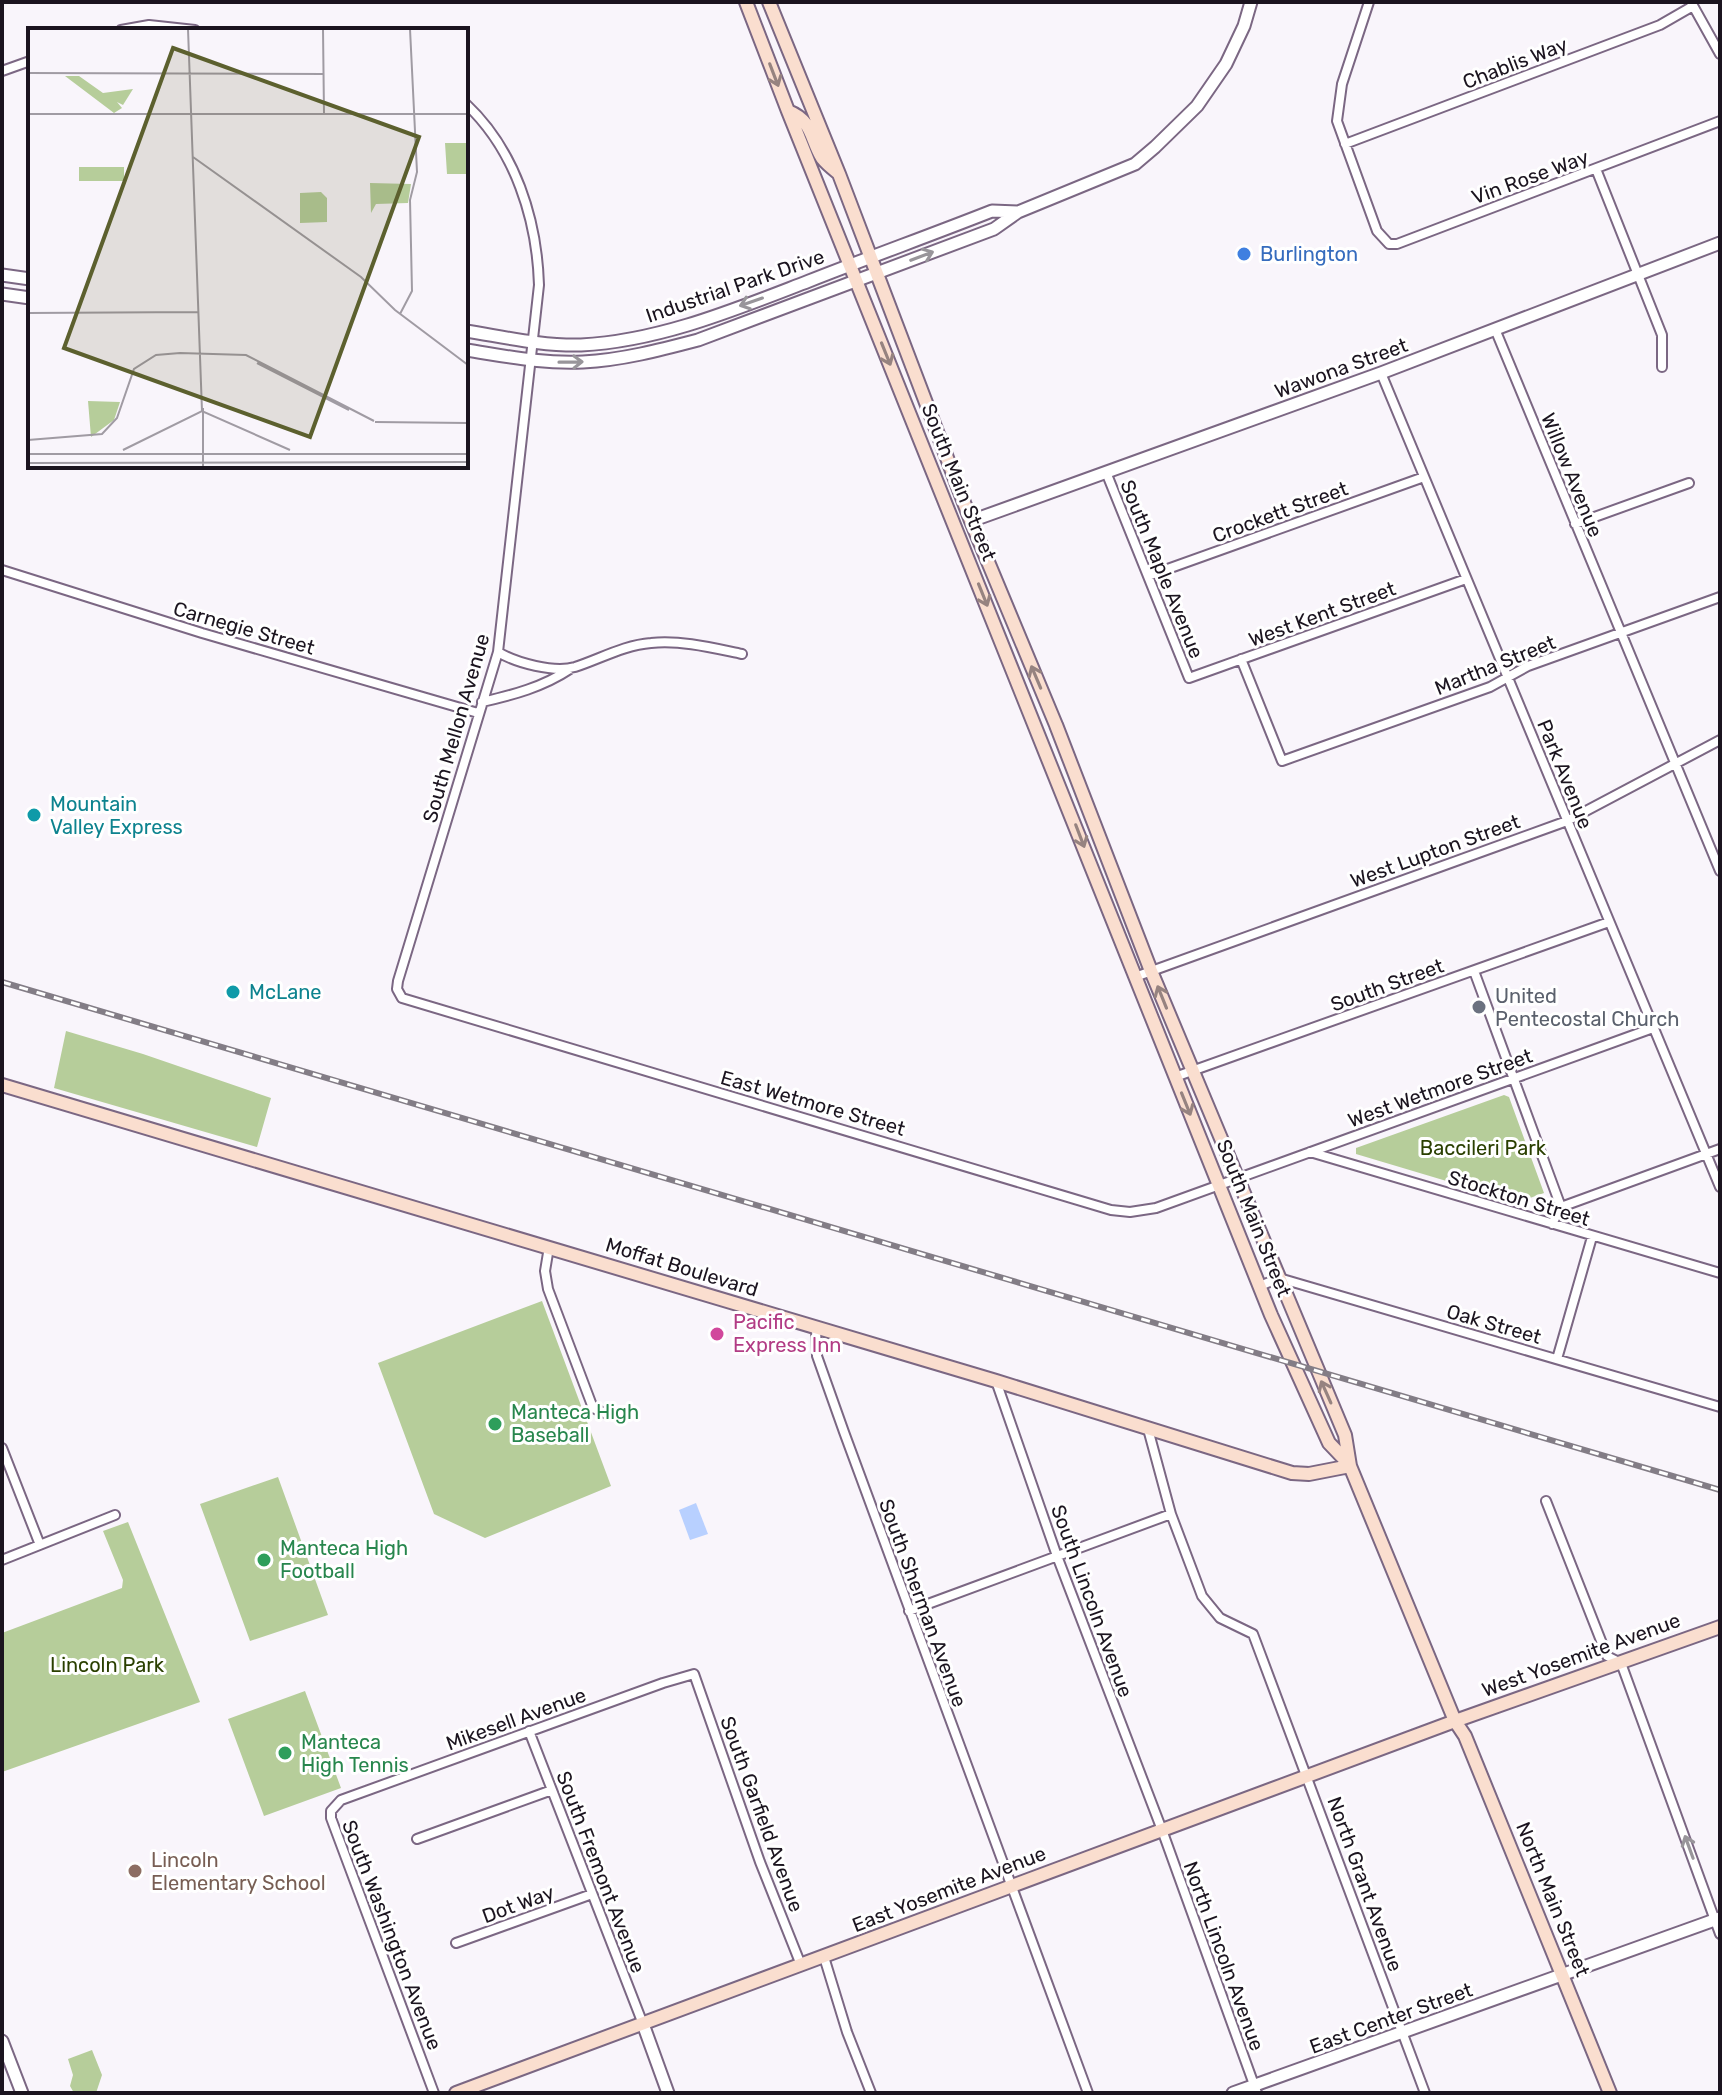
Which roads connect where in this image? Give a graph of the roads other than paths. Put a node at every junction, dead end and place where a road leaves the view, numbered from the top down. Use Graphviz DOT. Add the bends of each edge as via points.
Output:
graph roads {
  1 [pos="746,2"];
  2 [pos="769,2"];
  3 [pos="1251,2"];
  4 [pos="1369,2"];
  5 [pos="1692,4"];
  6 [pos="132,28"];
  7 [pos="177,28"];
  8 [pos="781,32"];
  9 [pos="761,40"];
  10 [pos="1720,54"];
  11 [pos="28,62"];
  12 [pos="2,71"];
  13 [pos="468,106"];
  14 [pos="788,111"];
  15 [pos="1720,121"];
  16 [pos="1345,144"];
  17 [pos="1596,169"];
  18 [pos="839,174"];
  19 [pos="1018,212"];
  20 [pos="1720,243"];
  21 [pos="871,257"];
  22 [pos="851,265"];
  23 [pos="877,273"];
  24 [pos="1639,274"];
  25 [pos="2,275"];
  26 [pos="28,279"];
  27 [pos="857,281"];
  28 [pos="2,294"];
  29 [pos="28,298"];
  30 [pos="1495,329"];
  31 [pos="468,331"];
  32 [pos="531,342"];
  33 [pos="468,350"];
  34 [pos="530,360"];
  35 [pos="1662,367"];
  36 [pos="1381,373"];
  37 [pos="1106,472"];
  38 [pos="935,473"];
  39 [pos="1424,477"];
  40 [pos="1689,483"];
  41 [pos="971,521"];
  42 [pos="1575,524"];
  43 [pos="2,570"];
  44 [pos="1148,576"];
  45 [pos="1466,579"];
  46 [pos="1720,597"];
  47 [pos="1621,632"];
  48 [pos="498,652"];
  49 [pos="742,654"];
  50 [pos="1241,659"];
  51 [pos="571,668"];
  52 [pos="1508,677"];
  53 [pos="1189,678"];
  54 [pos="482,702"];
  55 [pos="478,713"];
  56 [pos="1056,725"];
  57 [pos="1039,732"];
  58 [pos="1720,740"];
  59 [pos="1675,765"];
  60 [pos="1567,821"];
  61 [pos="1720,871"];
  62 [pos="1609,922"];
  63 [pos="1151,971"];
  64 [pos="1474,971"];
  65 [pos="400,974"];
  66 [pos="1135,977"];
  67 [pos="1653,1028"];
  68 [pos="1192,1071"];
  69 [pos="1175,1077"];
  70 [pos="1514,1078"];
  71 [pos="2,1085"];
  72 [pos="1720,1149"];
  73 [pos="1309,1152"];
  74 [pos="1706,1154"];
  75 [pos="1238,1177"];
  76 [pos="1218,1184"];
  77 [pos="1720,1187"];
  78 [pos="1561,1207"];
  79 [pos="1552,1224"];
  80 [pos="1592,1237"];
  81 [pos="549,1247"];
  82 [pos="1720,1273"];
  83 [pos="1279,1278"];
  84 [pos="1260,1286"];
  85 [pos="816,1328"];
  86 [pos="1557,1359"];
  87 [pos="996,1381"];
  88 [pos="1720,1407"];
  89 [pos="607,1414"];
  90 [pos="1148,1429"];
  91 [pos="2,1448"];
  92 [pos="1350,1466"];
  93 [pos="1546,1501"];
  94 [pos="1171,1514"];
  95 [pos="115,1515"];
  96 [pos="40,1545"];
  97 [pos="1057,1556"];
  98 [pos="2,1560"];
  99 [pos="909,1611"];
  100 [pos="1720,1627"];
  101 [pos="1621,1663"];
  102 [pos="694,1674"];
  103 [pos="1455,1721"];
  104 [pos="529,1731"];
  105 [pos="1308,1777"];
  106 [pos="552,1790"];
  107 [pos="350,1797"];
  108 [pos="1162,1830"];
  109 [pos="417,1839"];
  110 [pos="1011,1886"];
  111 [pos="592,1894"];
  112 [pos="1717,1919"];
  113 [pos="1720,1934"];
  114 [pos="456,1943"];
  115 [pos="824,1957"];
  116 [pos="801,1965"];
  117 [pos="1562,1976"];
  118 [pos="643,2024"];
  119 [pos="1403,2033"];
  120 [pos="2,2041"];
  121 [pos="1255,2089"];
  122 [pos="22,2093"];
  123 [pos="434,2093"];
  124 [pos="456,2093"];
  125 [pos="668,2093"];
  126 [pos="871,2093"];
  127 [pos="1088,2093"];
  128 [pos="1233,2093"];
  129 [pos="1425,2093"];
  130 [pos="1610,2093"];
  1 -- 9 [label="main road, South Main Street"];
  2 -- 8 [label="main road, South Main Street"];
  3 -- 19 [label="street" via="1226,64 1197,106 1155,147 1135,164"];
  4 -- 16 [label="street" via="1338,107"];
  5 -- 10 [label="street"];
  5 -- 16 [label="street, Chablis Way" via="1660,25"];
  6 -- 7 [label="street"];
  8 -- 9 [label="main road"];
  8 -- 18 [label="main road, South Main Street"];
  9 -- 14 [label="main road, South Main Street, one-way"];
  11 -- 12 [label="street"];
  13 -- 32 [label="street, South Mellon Avenue" via="508,159 532,225 539,285"];
  14 -- 18 [label="main road" via="800,116 823,160"];
  14 -- 22 [label="main road, South Main Street"];
  15 -- 17 [label="street, Vin Rose Way"];
  16 -- 17 [label="street, Vin Rose Way" via="1384,241 1397,244"];
  17 -- 24 [label="street"];
  18 -- 21 [label="main road, South Main Street"];
  19 -- 21 [label="street, Industrial Park Drive" via="992,211"];
  23 -- 19 [label="street, Industrial Park Drive, one-way" via="994,229"];
  20 -- 24 [label="street, Wawona Street"];
  21 -- 22 [label="street, Industrial Park Drive"];
  21 -- 23 [label="main road, South Main Street"];
  22 -- 27 [label="main road, South Main Street"];
  22 -- 32 [label="street, Industrial Park Drive, one-way" via="652,334 580,345"];
  23 -- 27 [label="street, Industrial Park Drive"];
  23 -- 41 [label="main road, South Main Street"];
  24 -- 30 [label="street, Wawona Street"];
  24 -- 35 [label="street" via="1662,335"];
  25 -- 26 [label="street"];
  34 -- 27 [label="street, Industrial Park Drive, one-way" via="581,362 654,351"];
  27 -- 38 [label="main road, South Main Street, one-way"];
  28 -- 29 [label="street"];
  30 -- 36 [label="street, Wawona Street"];
  30 -- 42 [label="street, Willow Avenue"];
  31 -- 32 [label="street, Industrial Park Drive"];
  32 -- 34 [label="street, South Mellon Avenue"];
  33 -- 34 [label="street, Industrial Park Drive"];
  34 -- 48 [label="street, South Mellon Avenue"];
  36 -- 37 [label="street, Wawona Street"];
  36 -- 39 [label="street, Park Avenue"];
  37 -- 41 [label="street, Wawona Street"];
  37 -- 44 [label="street, South Maple Avenue"];
  38 -- 41 [label="main road"];
  38 -- 57 [label="main road, South Main Street, one-way"];
  39 -- 44 [label="street, Crockett Street"];
  39 -- 45 [label="street, Park Avenue"];
  40 -- 42 [label="street"];
  56 -- 41 [label="main road, South Main Street, one-way"];
  42 -- 47 [label="street, Willow Avenue"];
  43 -- 55 [label="street, Carnegie Street"];
  44 -- 53 [label="street, South Maple Avenue"];
  45 -- 50 [label="street, West Kent Street"];
  45 -- 52 [label="street, Park Avenue"];
  46 -- 47 [label="street, Martha Street"];
  47 -- 52 [label="street, Martha Street"];
  47 -- 59 [label="street, Willow Avenue"];
  48 -- 51 [label="street" via="529,665"];
  48 -- 54 [label="street, South Mellon Avenue"];
  49 -- 51 [label="street" via="676,642 650,643"];
  50 -- 52 [label="street, Martha Street" via="1282,761"];
  50 -- 53 [label="street, West Kent Street"];
  51 -- 54 [label="street" via="554,680"];
  52 -- 60 [label="street, Park Avenue"];
  54 -- 55 [label="street, South Mellon Avenue"];
  55 -- 65 [label="street, South Mellon Avenue"];
  56 -- 57 [label="main road"];
  56 -- 63 [label="main road, South Main Street"];
  57 -- 66 [label="main road, South Main Street, one-way"];
  58 -- 59 [label="street, West Lupton Street"];
  59 -- 60 [label="street, West Lupton Street"];
  59 -- 61 [label="street, Willow Avenue"];
  60 -- 62 [label="street, Park Avenue"];
  60 -- 63 [label="street, West Lupton Street"];
  62 -- 64 [label="street, South Street"];
  62 -- 67 [label="street, Park Avenue"];
  63 -- 66 [label="street"];
  68 -- 63 [label="main road, South Main Street, one-way"];
  64 -- 68 [label="street, South Street"];
  64 -- 70 [label="street"];
  65 -- 76 [label="street, East Wetmore Street" via="399,994 413,1002 1111,1210 1156,1208"];
  66 -- 69 [label="main road, South Main Street"];
  67 -- 70 [label="street, West Wetmore Street"];
  67 -- 74 [label="street, Park Avenue"];
  68 -- 69 [label="street, South Street"];
  68 -- 75 [label="main road, South Main Street"];
  69 -- 76 [label="main road, South Main Street, one-way"];
  70 -- 73 [label="street, West Wetmore Street"];
  70 -- 78 [label="street"];
  71 -- 81 [label="main road, Moffat Boulevard"];
  72 -- 74 [label="street"];
  73 -- 75 [label="street, West Wetmore Street"];
  73 -- 79 [label="street, Stockton Street"];
  74 -- 77 [label="street, Park Avenue"];
  74 -- 78 [label="street"];
  75 -- 76 [label="street, East Wetmore Street"];
  75 -- 83 [label="main road, South Main Street"];
  76 -- 84 [label="main road, South Main Street"];
  78 -- 79 [label="street"];
  79 -- 80 [label="street, Stockton Street"];
  80 -- 82 [label="street, Stockton Street"];
  80 -- 86 [label="street"];
  81 -- 85 [label="main road, Moffat Boulevard"];
  81 -- 89 [label="street" via="548,1289 593,1408"];
  83 -- 84 [label="street"];
  83 -- 86 [label="street, Oak Street"];
  92 -- 83 [label="main road, South Main Street, one-way" via="1345,1435"];
  84 -- 92 [label="main road, South Main Street" via="1329,1443"];
  85 -- 87 [label="main road, Moffat Boulevard"];
  85 -- 99 [label="street, South Sherman Avenue" via="817,1356"];
  86 -- 88 [label="street, Oak Street"];
  87 -- 90 [label="main road, Moffat Boulevard"];
  87 -- 97 [label="street, South Lincoln Avenue"];
  90 -- 92 [label="main road, Moffat Boulevard" via="1292,1473"];
  90 -- 94 [label="street, North Grant Avenue"];
  91 -- 96 [label="street"];
  92 -- 103 [label="main road, South Main Street"];
  93 -- 101 [label="street" via="1607,1656"];
  94 -- 97 [label="street"];
  94 -- 105 [label="street, North Grant Avenue" via="1210,1609 1253,1634"];
  95 -- 96 [label="street"];
  96 -- 98 [label="street"];
  97 -- 99 [label="street"];
  97 -- 108 [label="street, South Lincoln Avenue"];
  99 -- 110 [label="street, South Sherman Avenue"];
  100 -- 101 [label="main road, West Yosemite Avenue"];
  101 -- 103 [label="main road, West Yosemite Avenue"];
  112 -- 101 [label="street, one-way"];
  102 -- 104 [label="street, Mikesell Avenue"];
  102 -- 116 [label="street, South Garfield Avenue"];
  103 -- 105 [label="main road, East Yosemite Avenue"];
  103 -- 117 [label="main road, North Main Street"];
  104 -- 106 [label="street, South Fremont Avenue"];
  104 -- 107 [label="street, Mikesell Avenue"];
  105 -- 108 [label="main road, East Yosemite Avenue"];
  105 -- 119 [label="street, North Grant Avenue"];
  106 -- 109 [label="street"];
  106 -- 111 [label="street, South Fremont Avenue"];
  107 -- 123 [label="street, South Washington Avenue" via="335,1805 331,1818"];
  108 -- 110 [label="main road, East Yosemite Avenue"];
  108 -- 121 [label="street, North Lincoln Avenue"];
  110 -- 115 [label="main road, East Yosemite Avenue"];
  110 -- 127 [label="street, South Sherman Avenue"];
  111 -- 114 [label="street, Dot Way"];
  111 -- 118 [label="street, South Fremont Avenue"];
  112 -- 113 [label="street"];
  112 -- 117 [label="street, East Center Street"];
  115 -- 116 [label="main road, East Yosemite Avenue"];
  115 -- 126 [label="street"];
  116 -- 118 [label="main road, East Yosemite Avenue"];
  117 -- 119 [label="street, East Center Street"];
  117 -- 130 [label="main road, North Main Street"];
  118 -- 124 [label="main road, East Yosemite Avenue"];
  118 -- 125 [label="street"];
  119 -- 121 [label="street, East Center Street"];
  119 -- 129 [label="street, North Grant Avenue"];
  120 -- 122 [label="street"];
  121 -- 128 [label="street, East Center Street"];
}
